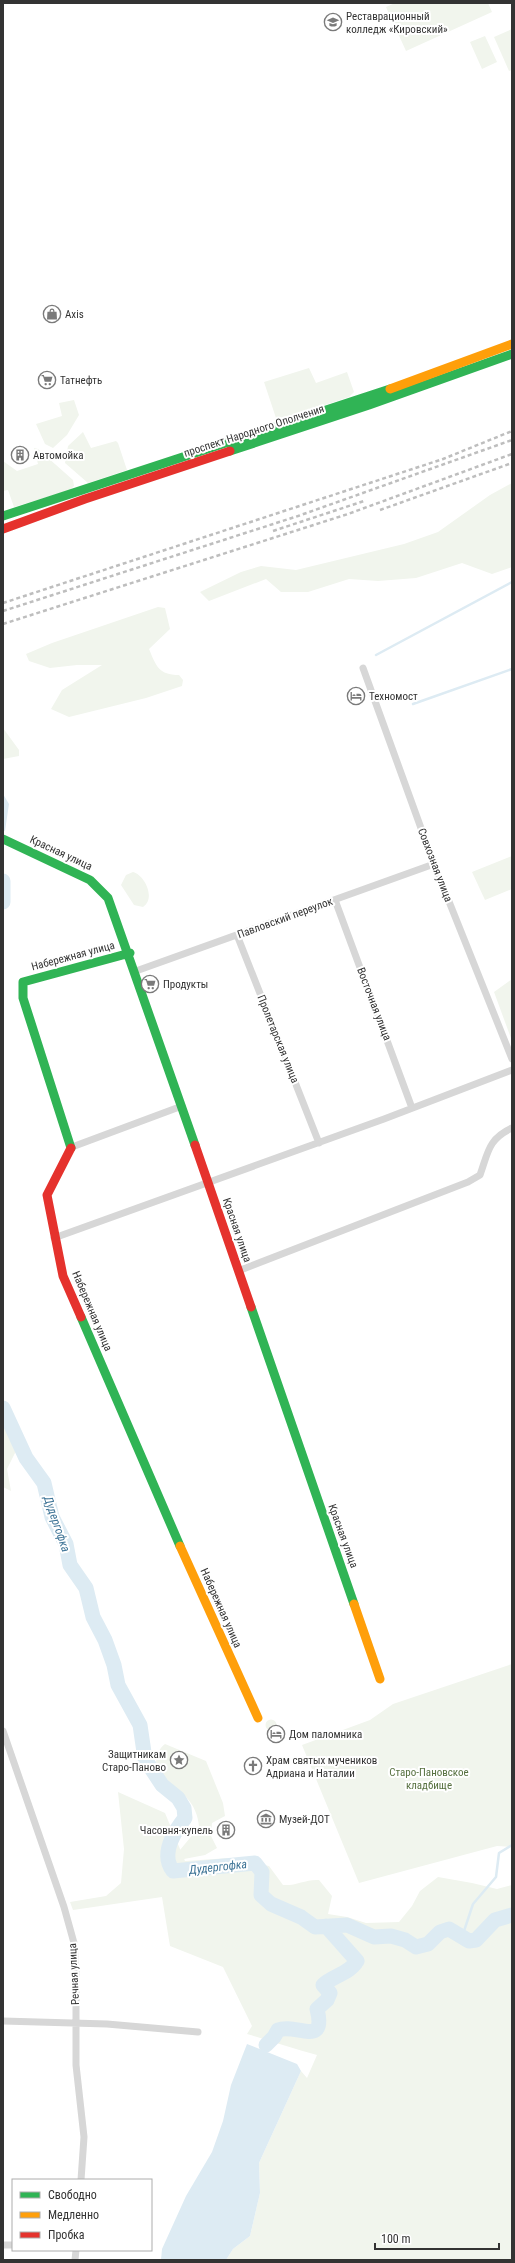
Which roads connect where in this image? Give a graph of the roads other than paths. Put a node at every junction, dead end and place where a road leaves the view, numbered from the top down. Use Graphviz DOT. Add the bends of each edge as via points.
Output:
graph roads {
  1 [pos="512,344"];
  2 [pos="512,354"];
  3 [pos="3,516"];
  4 [pos="3,529"];
  5 [pos="363,668"];
  6 [pos="6,841"];
  7 [pos="434,864"];
  8 [pos="335,900"];
  9 [pos="237,935"];
  10 [pos="130,953"];
  11 [pos="136,971"];
  12 [pos="512,1059"];
  13 [pos="512,1070"];
  14 [pos="182,1106"];
  15 [pos="412,1108"];
  16 [pos="512,1128"];
  17 [pos="319,1143"];
  18 [pos="72,1147"];
  19 [pos="207,1182"];
  20 [pos="54,1238"];
  21 [pos="238,1271"];
  22 [pos="380,1679"];
  23 [pos="258,1718"];
  24 [pos="3,1731"];
  25 [pos="3,2021"];
  26 [pos="76,2023"];
  27 [pos="198,2032"];
  28 [pos="81,2179"];
  1 -- 3 [label="street, проспект Народного Ополчения" via="246,438"];
  2 -- 4 [label="street, проспект Народного Ополчения" via="369,406 85,499"];
  5 -- 7 [label="street, Совхозная улица"];
  6 -- 10 [label="street, Красная улица" via="90,880 99,888 108,898"];
  7 -- 8 [label="street, Павловский переулок"];
  7 -- 12 [label="street, Совхозная улица"];
  8 -- 9 [label="street, Павловский переулок"];
  8 -- 15 [label="street, Восточная улица"];
  9 -- 11 [label="street, Павловский переулок"];
  9 -- 17 [label="street, Пролетарская улица"];
  10 -- 11 [label="street, Красная улица"];
  10 -- 18 [label="street, Набережная улица" via="23,982 23,998"];
  11 -- 14 [label="street, Красная улица"];
  13 -- 15 [label="street"];
  14 -- 18 [label="street"];
  14 -- 19 [label="street, Красная улица"];
  15 -- 17 [label="street"];
  16 -- 21 [label="street" via="495,1139 489,1147 480,1175 468,1182"];
  17 -- 19 [label="street"];
  18 -- 20 [label="street, Набережная улица" via="47,1195"];
  19 -- 20 [label="street"];
  19 -- 21 [label="street, Красная улица"];
  20 -- 23 [label="street, Набережная улица" via="63,1276 219,1635"];
  21 -- 22 [label="street, Красная улица"];
  24 -- 26 [label="street, Речная улица" via="74,1943"];
  25 -- 26 [label="street"];
  26 -- 27 [label="street"];
  26 -- 28 [label="street, Речная улица" via="76,2065 84,2137"];
}
